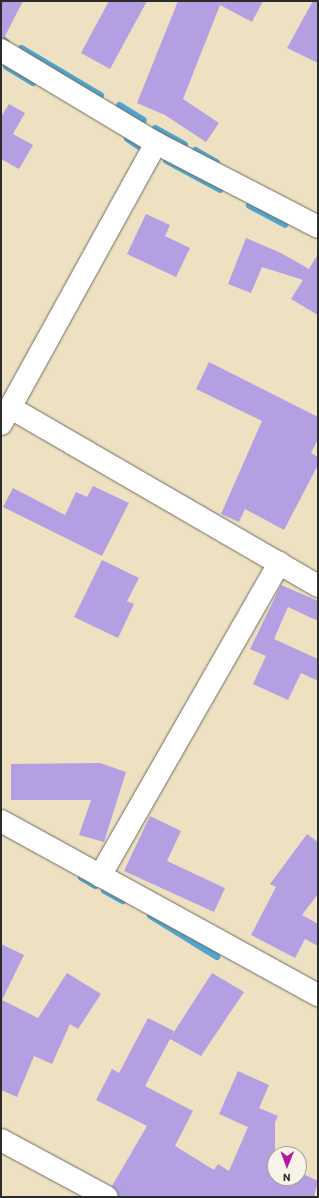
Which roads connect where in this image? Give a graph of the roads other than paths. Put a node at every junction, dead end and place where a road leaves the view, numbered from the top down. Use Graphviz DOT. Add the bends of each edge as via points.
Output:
graph roads {
  1 [pos="1,50"];
  2 [pos="156,143"];
  3 [pos="318,227"];
  4 [pos="6,416"];
  5 [pos="279,563"];
  6 [pos="318,586"];
  7 [pos="1,821"];
  8 [pos="100,876"];
  9 [pos="318,995"];
  10 [pos="1,1140"];
  11 [pos="107,1197"];
  1 -- 2 [label="street"];
  2 -- 3 [label="street"];
  2 -- 4 [label="street"];
  4 -- 5 [label="street"];
  5 -- 6 [label="street"];
  5 -- 8 [label="street"];
  7 -- 8 [label="street"];
  8 -- 9 [label="street"];
  10 -- 11 [label="street"];
}
